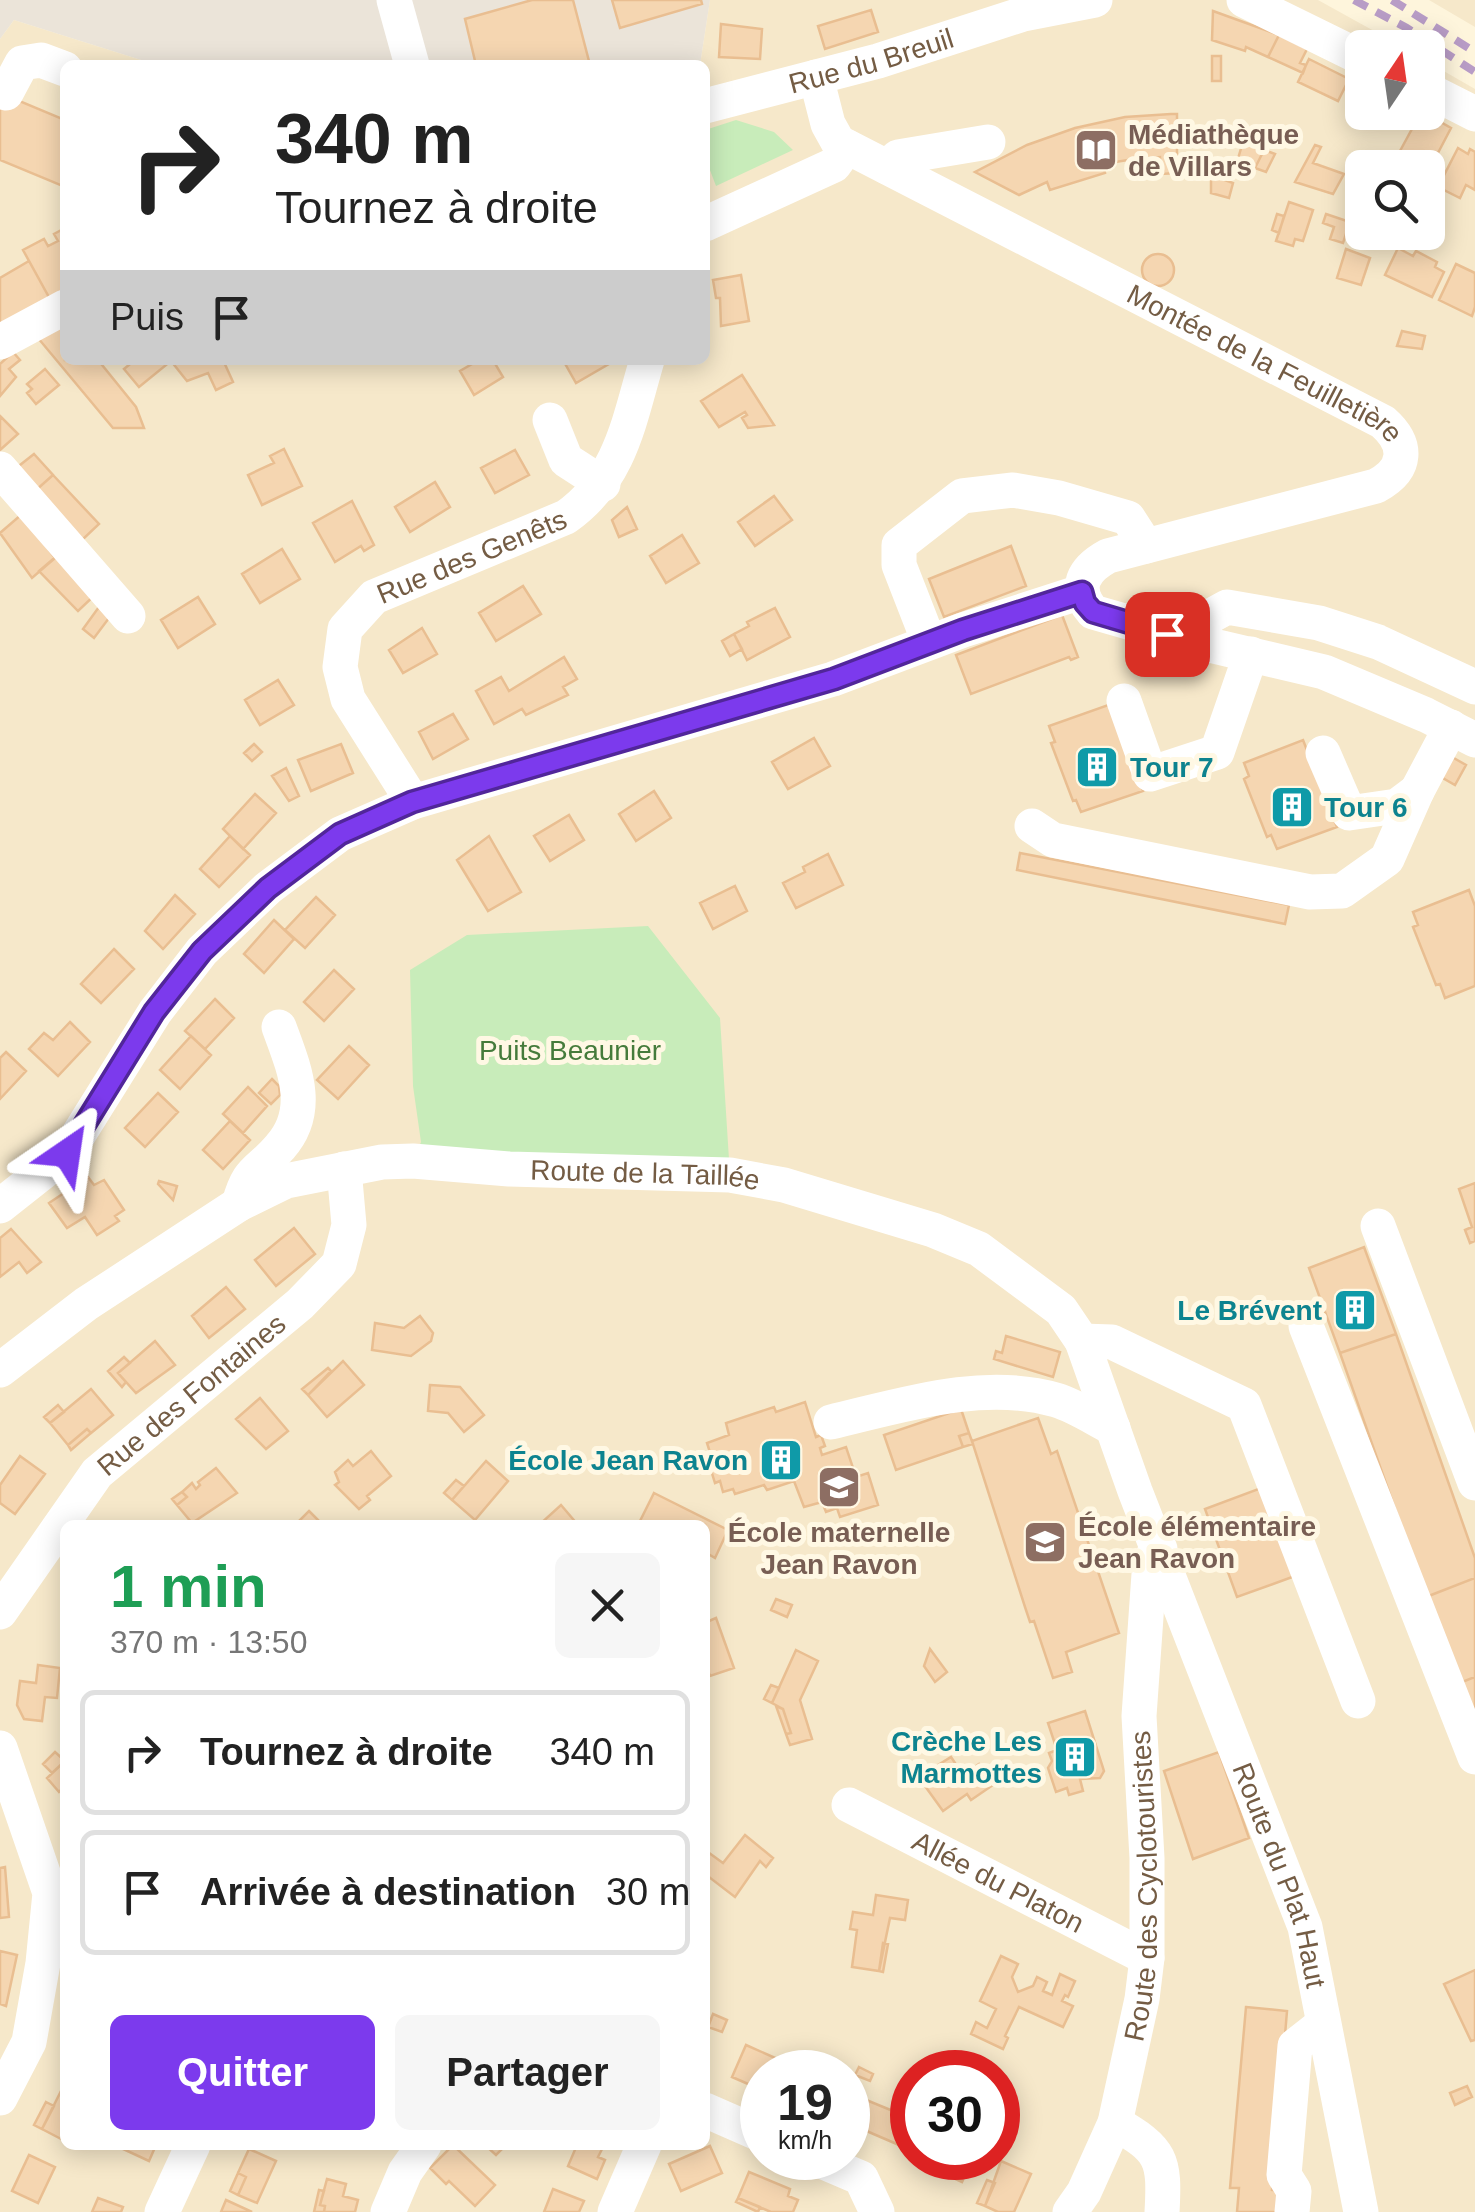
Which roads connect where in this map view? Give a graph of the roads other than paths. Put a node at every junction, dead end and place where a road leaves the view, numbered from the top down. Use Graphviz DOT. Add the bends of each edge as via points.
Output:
graph roads {
  1 [pos="394,0"];
  2 [pos="1095,0"];
  3 [pos="1244,0"];
  4 [pos="1345,50"];
  5 [pos="411,60"];
  6 [pos="60,67"];
  7 [pos="816,77"];
  8 [pos="6,93"];
  9 [pos="1445,99"];
  10 [pos="710,105"];
  11 [pos="1475,114"];
  12 [pos="988,142"];
  13 [pos="847,147"];
  14 [pos="887,167"];
  15 [pos="710,222"];
  16 [pos="60,310"];
  17 [pos="0,342"];
  18 [pos="645,365"];
  19 [pos="550,420"];
  20 [pos="0,469"];
  21 [pos="603,484"];
  22 [pos="1146,546"];
  23 [pos="1082,592"];
  24 [pos="128,616"];
  25 [pos="929,642"];
  26 [pos="1200,644"];
  27 [pos="1251,654"];
  28 [pos="1475,687"];
  29 [pos="1124,702"];
  30 [pos="1463,734"];
  31 [pos="1323,753"];
  32 [pos="1417,790"];
  33 [pos="412,802"];
  34 [pos="1032,826"];
  35 [pos="279,1027"];
  36 [pos="344,1168"];
  37 [pos="239,1204"];
  38 [pos="0,1206"];
  39 [pos="1378,1226"];
  40 [pos="1306,1326"];
  41 [pos="1082,1340"];
  42 [pos="0,1370"];
  43 [pos="831,1422"];
  44 [pos="1113,1428"];
  45 [pos="1475,1483"];
  46 [pos="64,1520"];
  47 [pos="60,1526"];
  48 [pos="1160,1549"];
  49 [pos="0,1612"];
  50 [pos="1358,1701"];
  51 [pos="0,1748"];
  52 [pos="1475,1757"];
  53 [pos="848,1805"];
  54 [pos="58,1887"];
  55 [pos="1147,1958"];
  56 [pos="1323,2024"];
  57 [pos="0,2098"];
  58 [pos="710,2112"];
  59 [pos="1115,2124"];
  60 [pos="740,2125"];
  61 [pos="191,2150"];
  62 [pos="420,2150"];
  63 [pos="642,2150"];
  64 [pos="861,2180"];
  65 [pos="162,2212"];
  66 [pos="388,2212"];
  67 [pos="615,2212"];
  68 [pos="878,2212"];
  69 [pos="1070,2212"];
  70 [pos="1162,2212"];
  71 [pos="1292,2212"];
  72 [pos="1361,2212"];
  1 -- 5 [label="street"];
  2 -- 7 [label="street, Rue du Breuil" via="1022,14"];
  3 -- 4 [label="street"];
  6 -- 8 [label="street" via="41,60 22,63"];
  7 -- 10 [label="street, Rue du Breuil"];
  7 -- 13 [label="street" via="832,135"];
  9 -- 11 [label="street"];
  12 -- 14 [label="street" via="898,157"];
  13 -- 14 [label="street, Montée de la Feuilletière"];
  13 -- 15 [label="street" via="834,165"];
  14 -- 22 [label="street, Montée de la Feuilletière" via="1382,422 1401,444 1396,470 1376,486"];
  16 -- 17 [label="street"];
  18 -- 21 [label="street, Rue des Genêts"];
  19 -- 21 [label="street" via="566,460"];
  20 -- 24 [label="street"];
  21 -- 33 [label="street, Rue des Genêts" via="566,518 374,597 344,629 340,666 348,699"];
  22 -- 23 [label="street, Montée de la Feuilletière" via="1090,566"];
  22 -- 25 [label="street" via="1128,518 1059,498 1013,490 962,496 900,545 899,565"];
  23 -- 25 [label="street"];
  23 -- 26 [label="street" via="1093,612"];
  25 -- 33 [label="street" via="834,679"];
  26 -- 27 [label="street"];
  26 -- 28 [label="street" via="1207,618 1226,607 1347,631"];
  27 -- 29 [label="street" via="1217,752 1150,774"];
  27 -- 30 [label="street" via="1324,672"];
  30 -- 32 [label="street"];
  31 -- 32 [label="street" via="1349,813 1396,806"];
  32 -- 34 [label="street" via="1387,859 1342,891 1310,892 1053,840"];
  33 -- 38 [label="street" via="340,834 268,888 202,951 154,1012 67,1153"];
  35 -- 37 [label="street" via="297,1074 300,1109 283,1145 246,1179"];
  36 -- 37 [label="street, Route de la Taillée" via="286,1181"];
  36 -- 41 [label="street, Route de la Taillée" via="413,1161 730,1175 784,1185 979,1249 1062,1310"];
  36 -- 46 [label="street, Rue des Fontaines" via="349,1224 339,1264 97,1473"];
  37 -- 42 [label="street, Route de la Taillée" via="86,1304"];
  39 -- 45 [label="street"];
  40 -- 52 [label="street"];
  41 -- 44 [label="street, Route de la Taillée"];
  41 -- 50 [label="street" via="1112,1342 1244,1404"];
  43 -- 44 [label="street" via="996,1390 1058,1400"];
  44 -- 48 [label="street, Route de la Taillée"];
  47 -- 49 [label="street, Rue des Fontaines"];
  48 -- 55 [label="street, Route des Cyclotouristes" via="1150,1560 1140,1716"];
  48 -- 56 [label="street, Route du Plat Haut" via="1305,1927"];
  51 -- 54 [label="street"];
  53 -- 55 [label="street, Allée du Platon"];
  54 -- 57 [label="street" via="29,2042"];
  55 -- 59 [label="street, Route des Cyclotouristes"];
  56 -- 71 [label="street" via="1294,2046 1284,2176 1294,2191"];
  56 -- 72 [label="street, Route du Plat Haut"];
  58 -- 60 [label="street"];
  59 -- 69 [label="street, Route des Cyclotouristes"];
  59 -- 70 [label="street" via="1145,2140 1158,2158"];
  61 -- 65 [label="street"];
  62 -- 66 [label="street"];
  63 -- 67 [label="street"];
  64 -- 68 [label="street"];
}
